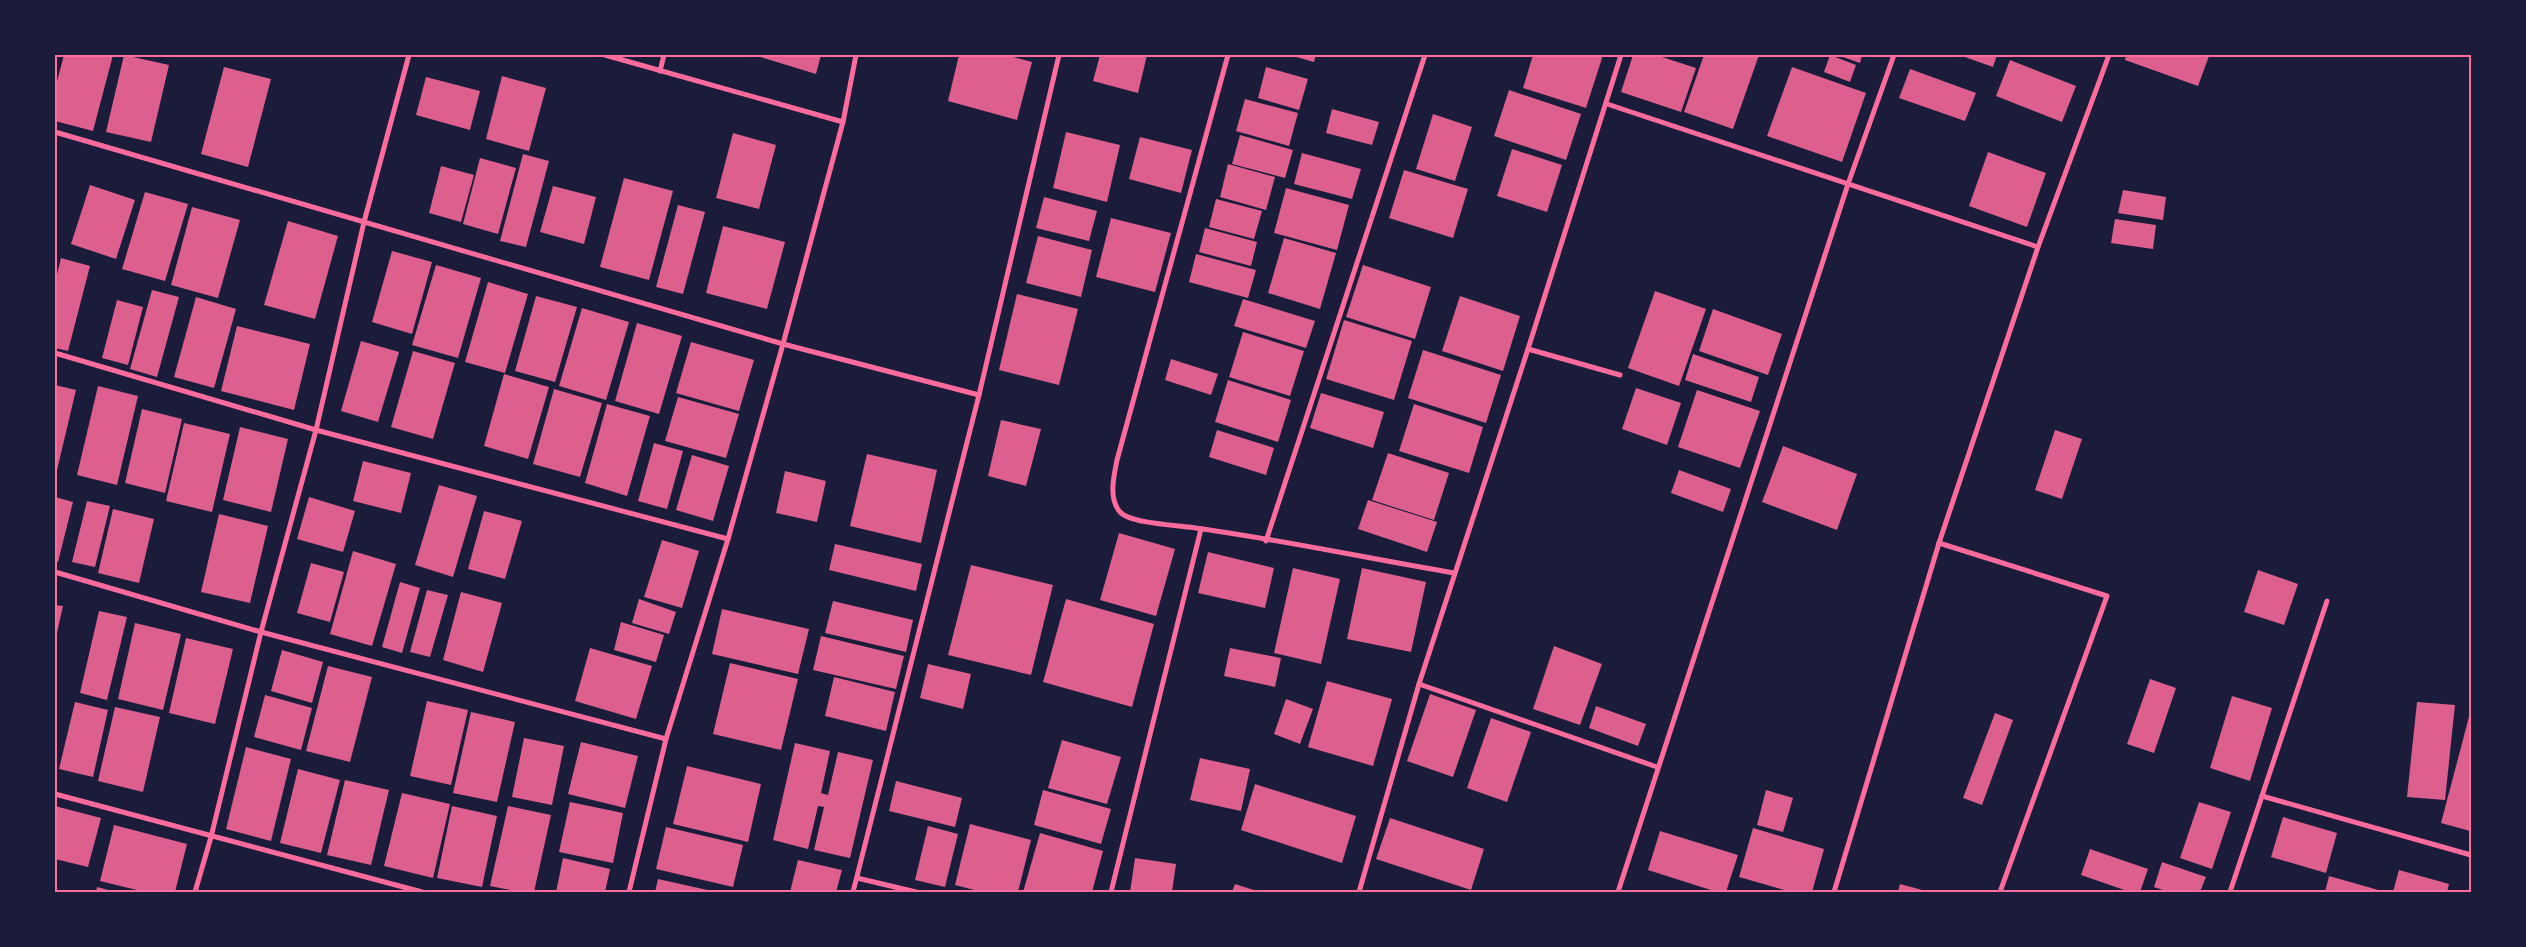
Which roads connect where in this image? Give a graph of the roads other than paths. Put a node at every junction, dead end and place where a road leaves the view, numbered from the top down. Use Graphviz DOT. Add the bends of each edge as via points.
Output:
graph roads {
  1 [pos="409,55"];
  2 [pos="605,55"];
  3 [pos="664,55"];
  4 [pos="856,55"];
  5 [pos="1058,55"];
  6 [pos="1228,55"];
  7 [pos="1425,55"];
  8 [pos="1621,55"];
  9 [pos="1894,55"];
  10 [pos="2109,55"];
  11 [pos="660,71"];
  12 [pos="1607,104"];
  13 [pos="843,122"];
  14 [pos="55,132"];
  15 [pos="1848,184"];
  16 [pos="364,222"];
  17 [pos="2038,247"];
  18 [pos="783,344"];
  19 [pos="1528,349"];
  20 [pos="55,353"];
  21 [pos="1620,375"];
  22 [pos="979,395"];
  23 [pos="316,430"];
  24 [pos="1201,529"];
  25 [pos="728,539"];
  26 [pos="1266,541"];
  27 [pos="1939,544"];
  28 [pos="55,572"];
  29 [pos="1454,573"];
  30 [pos="2327,601"];
  31 [pos="261,632"];
  32 [pos="1419,684"];
  33 [pos="666,739"];
  34 [pos="1657,767"];
  35 [pos="55,794"];
  36 [pos="2262,796"];
  37 [pos="211,837"];
  38 [pos="2471,855"];
  39 [pos="857,878"];
  40 [pos="403,890"];
  41 [pos="194,892"];
  42 [pos="422,892"];
  43 [pos="629,892"];
  44 [pos="853,892"];
  45 [pos="916,892"];
  46 [pos="1111,892"];
  47 [pos="1359,892"];
  48 [pos="1618,892"];
  49 [pos="1834,892"];
  50 [pos="2000,892"];
  51 [pos="2230,892"];
  1 -- 16 [label="street"];
  2 -- 11 [label="street"];
  3 -- 11 [label="street"];
  4 -- 13 [label="street"];
  5 -- 22 [label="street"];
  6 -- 24 [label="street" via="1116,460 1113,486 1115,503 1120,512 1130,519"];
  7 -- 26 [label="street"];
  8 -- 12 [label="street"];
  9 -- 15 [label="street"];
  10 -- 17 [label="street"];
  11 -- 13 [label="street"];
  12 -- 15 [label="street"];
  12 -- 19 [label="street"];
  13 -- 18 [label="street"];
  14 -- 16 [label="street"];
  15 -- 17 [label="street"];
  15 -- 34 [label="street"];
  16 -- 18 [label="street"];
  16 -- 23 [label="street"];
  17 -- 27 [label="street"];
  18 -- 22 [label="street"];
  18 -- 25 [label="street"];
  19 -- 21 [label="street"];
  19 -- 29 [label="street"];
  20 -- 23 [label="street"];
  22 -- 39 [label="street"];
  23 -- 25 [label="street"];
  23 -- 31 [label="street"];
  24 -- 26 [label="street"];
  24 -- 46 [label="street"];
  25 -- 33 [label="street"];
  26 -- 29 [label="street"];
  27 -- 49 [label="street"];
  27 -- 50 [label="street" via="2107,596"];
  28 -- 31 [label="street"];
  29 -- 32 [label="street"];
  30 -- 36 [label="street"];
  31 -- 33 [label="street"];
  31 -- 37 [label="street"];
  32 -- 34 [label="street"];
  32 -- 47 [label="street"];
  33 -- 43 [label="street"];
  34 -- 48 [label="street"];
  35 -- 37 [label="street"];
  36 -- 38 [label="street"];
  36 -- 51 [label="street"];
  37 -- 40 [label="street"];
  37 -- 41 [label="street"];
  39 -- 44 [label="street"];
  39 -- 45 [label="street"];
  40 -- 42 [label="street"];
}
